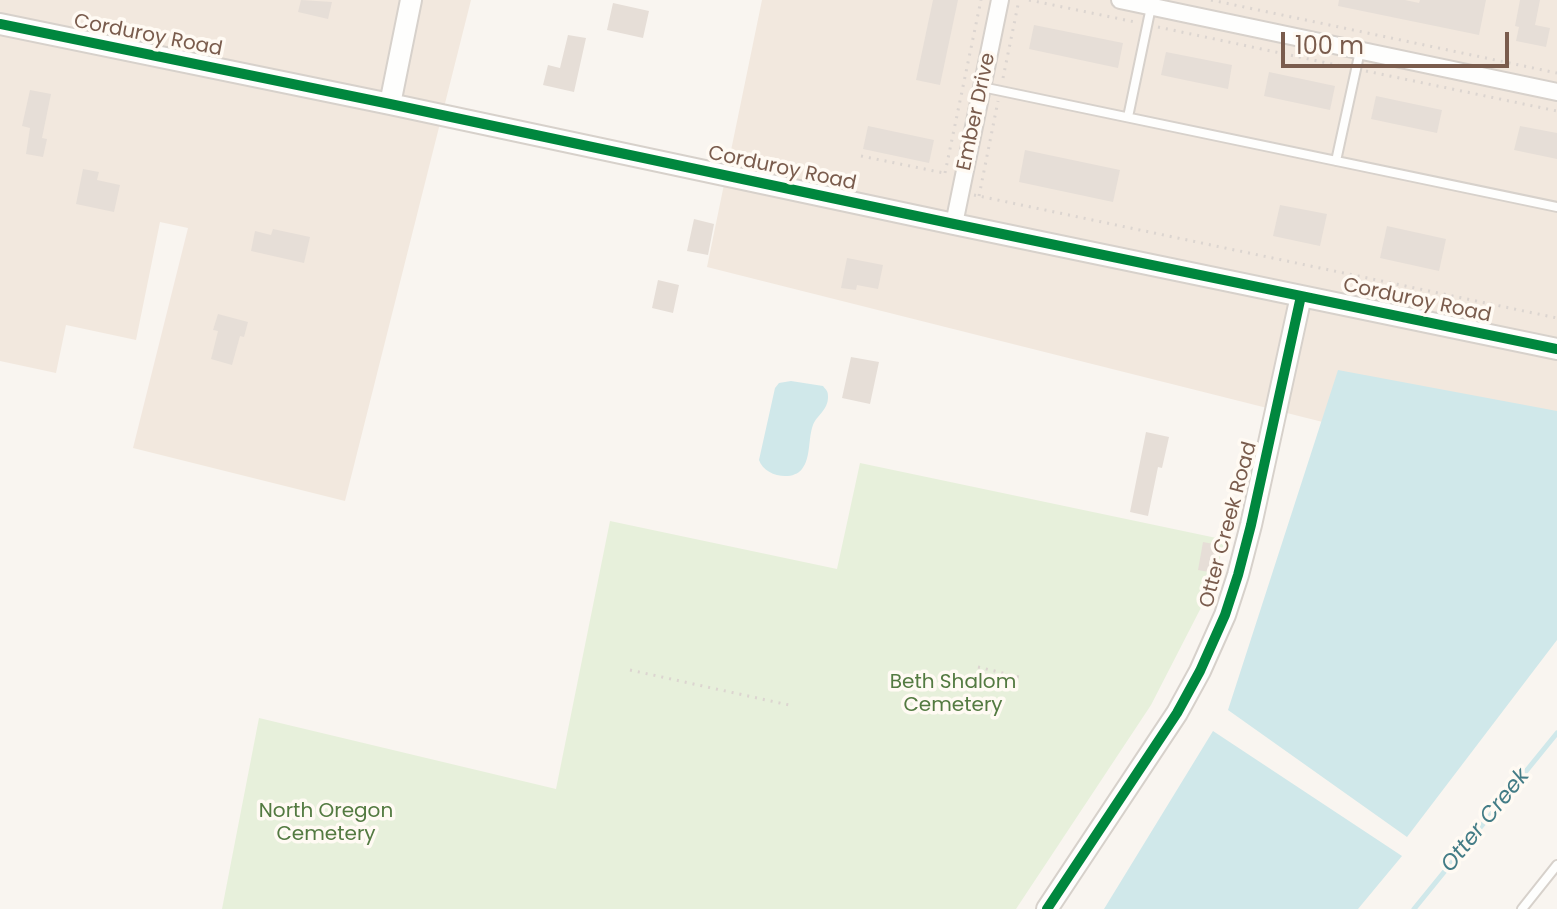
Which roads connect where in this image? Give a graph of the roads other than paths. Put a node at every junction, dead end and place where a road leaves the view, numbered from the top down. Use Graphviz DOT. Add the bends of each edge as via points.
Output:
graph roads {
  1 [pos="411,0"];
  2 [pos="1000,0"];
  3 [pos="1120,0"];
  4 [pos="1151,7"];
  5 [pos="0,24"];
  6 [pos="1360,51"];
  7 [pos="982,87"];
  8 [pos="1557,92"];
  9 [pos="390,104"];
  10 [pos="1128,117"];
  11 [pos="1336,161"];
  12 [pos="1557,207"];
  13 [pos="954,224"];
  14 [pos="1301,296"];
  15 [pos="1557,349"];
  16 [pos="1557,865"];
  17 [pos="1047,909"];
  18 [pos="1522,909"];
  1 -- 9 [label="street"];
  2 -- 7 [label="street, Ember Drive"];
  3 -- 4 [label="street"];
  4 -- 6 [label="street"];
  4 -- 10 [label="lane"];
  5 -- 9 [label="street, Corduroy Road"];
  6 -- 8 [label="street"];
  6 -- 11 [label="lane"];
  7 -- 10 [label="lane"];
  7 -- 13 [label="street, Ember Drive"];
  9 -- 13 [label="street, Corduroy Road"];
  10 -- 11 [label="lane"];
  11 -- 12 [label="lane"];
  13 -- 14 [label="street, Corduroy Road"];
  14 -- 15 [label="street, Corduroy Road"];
  14 -- 17 [label="street, Otter Creek Road" via="1251,525 1225,615 1177,713"];
  16 -- 18 [label="lane"];
}
